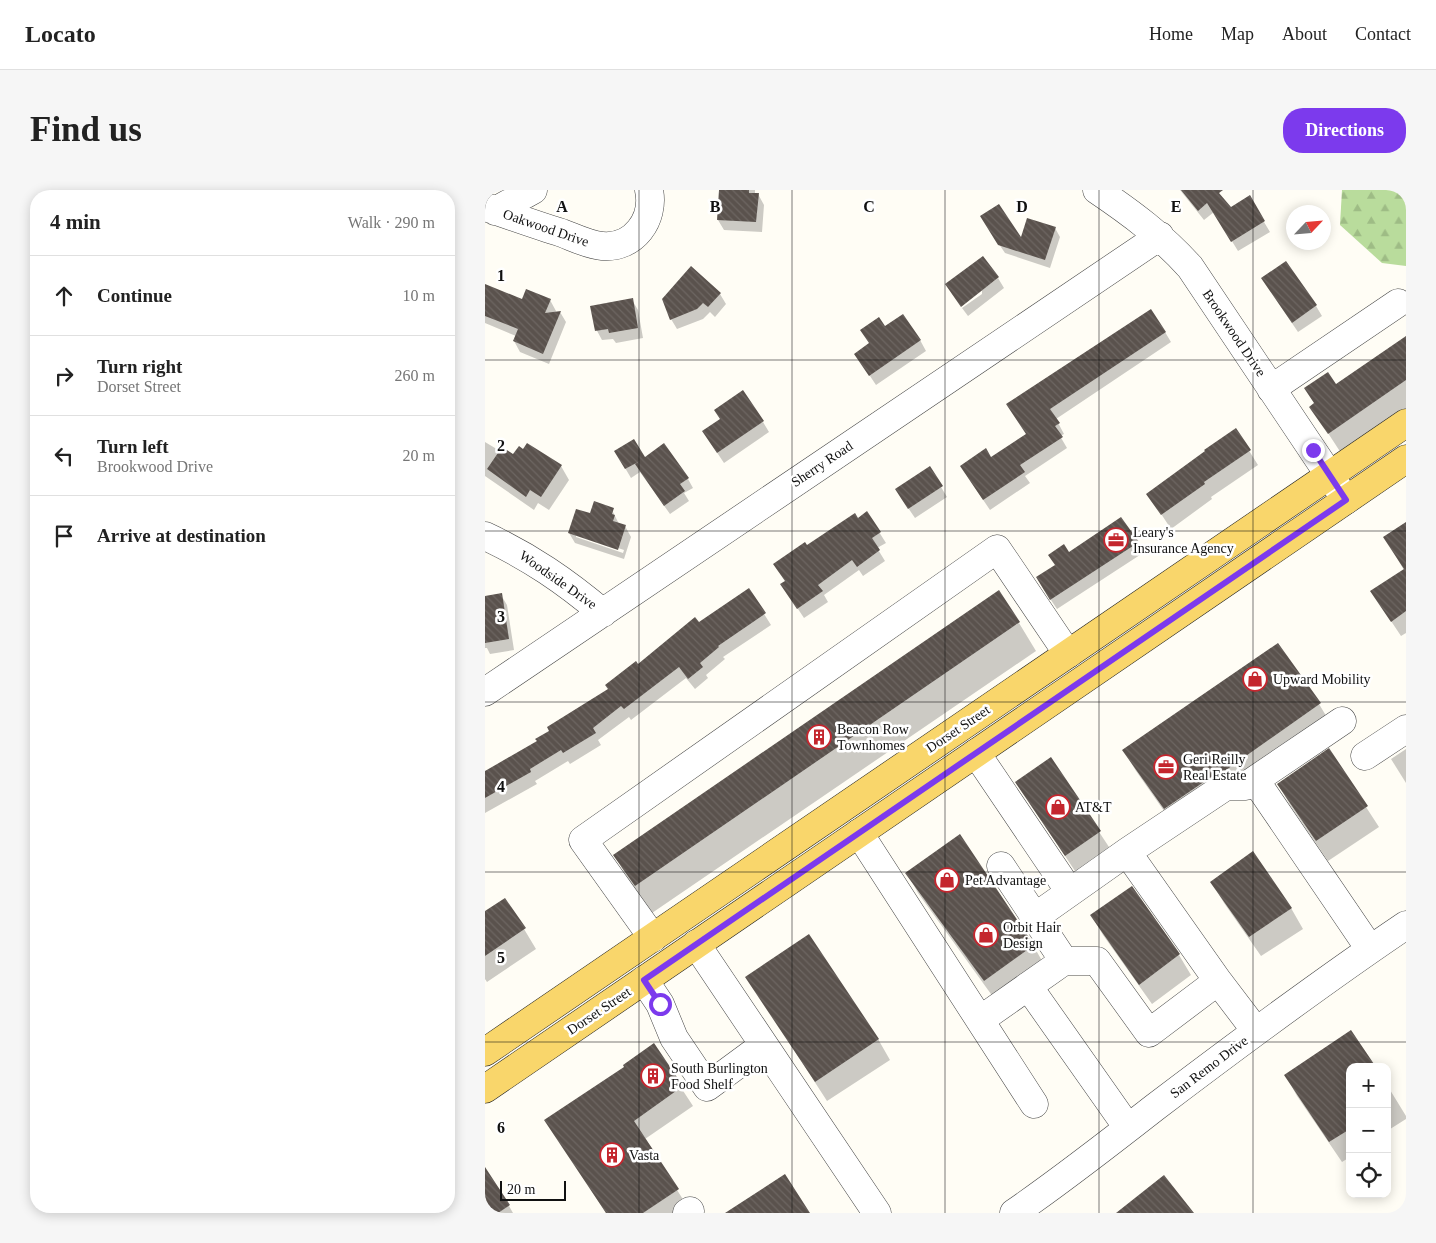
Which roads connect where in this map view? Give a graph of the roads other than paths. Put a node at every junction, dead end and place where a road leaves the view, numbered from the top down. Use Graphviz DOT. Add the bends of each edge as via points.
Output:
graph roads {
  1 [pos="533,190"];
  2 [pos="649,190"];
  3 [pos="1097,190"];
  4 [pos="490,209"];
  5 [pos="1160,236"];
  6 [pos="1398,303"];
  7 [pos="1271,389"];
  8 [pos="1406,423"];
  9 [pos="1406,459"];
  10 [pos="1329,475"];
  11 [pos="1346,500"];
  12 [pos="485,536"];
  13 [pos="603,612"];
  14 [pos="1068,654"];
  15 [pos="485,692"];
  16 [pos="1343,721"];
  17 [pos="1406,729"];
  18 [pos="976,753"];
  19 [pos="1365,756"];
  20 [pos="1255,780"];
  21 [pos="859,833"];
  22 [pos="1127,852"];
  23 [pos="1001,866"];
  24 [pos="1070,892"];
  25 [pos="1035,916"];
  26 [pos="1406,925"];
  27 [pos="653,938"];
  28 [pos="697,944"];
  29 [pos="1370,949"];
  30 [pos="1064,961"];
  31 [pos="644,980"];
  32 [pos="1218,981"];
  33 [pos="1027,986"];
  34 [pos="980,1020"];
  35 [pos="1256,1031"];
  36 [pos="764,1045"];
  37 [pos="485,1052"];
  38 [pos="485,1088"];
  39 [pos="1034,1104"];
  40 [pos="1128,1128"];
  41 [pos="877,1213"];
  42 [pos="1015,1213"];
  1 -- 4 [label="street, Oakwood Drive"];
  2 -- 4 [label="street, Oakwood Drive" via="651,201 643,226 633,237 614,245 594,244"];
  3 -- 5 [label="street, Brookwood Drive"];
  5 -- 7 [label="street, Brookwood Drive" via="1190,267"];
  5 -- 13 [label="street, Sherry Road"];
  6 -- 7 [label="street"];
  7 -- 10 [label="street, Brookwood Drive"];
  8 -- 10 [label="main road, Dorset Street"];
  9 -- 11 [label="main road, Dorset Street"];
  10 -- 11 [label="street, Brookwood Drive"];
  10 -- 14 [label="main road, Dorset Street"];
  11 -- 18 [label="main road, Dorset Street"];
  12 -- 13 [label="street, Woodside Drive" via="543,567"];
  13 -- 15 [label="street, Sherry Road"];
  14 -- 27 [label="main road, Dorset Street"];
  14 -- 27 [label="street" via="997,549 583,840"];
  16 -- 20 [label="street"];
  17 -- 19 [label="street"];
  18 -- 21 [label="main road, Dorset Street"];
  18 -- 24 [label="street"];
  20 -- 22 [label="street" via="1246,786 1226,786"];
  20 -- 29 [label="street"];
  21 -- 28 [label="main road, Dorset Street"];
  21 -- 34 [label="street"];
  22 -- 24 [label="street"];
  22 -- 32 [label="street"];
  23 -- 25 [label="street"];
  24 -- 25 [label="street"];
  25 -- 30 [label="street"];
  26 -- 29 [label="street, San Remo Drive"];
  27 -- 37 [label="main road, Dorset Street"];
  28 -- 31 [label="main road, Dorset Street"];
  28 -- 36 [label="street"];
  29 -- 35 [label="street, San Remo Drive"];
  30 -- 32 [label="street" via="1097,961 1149,1033"];
  30 -- 33 [label="street"];
  31 -- 36 [label="street" via="660,1004 674,1038 707,1087"];
  31 -- 38 [label="main road, Dorset Street"];
  32 -- 35 [label="street"];
  33 -- 34 [label="street"];
  33 -- 40 [label="street"];
  34 -- 39 [label="street"];
  35 -- 40 [label="street, San Remo Drive"];
  36 -- 41 [label="street"];
  40 -- 42 [label="street, San Remo Drive"];
}
